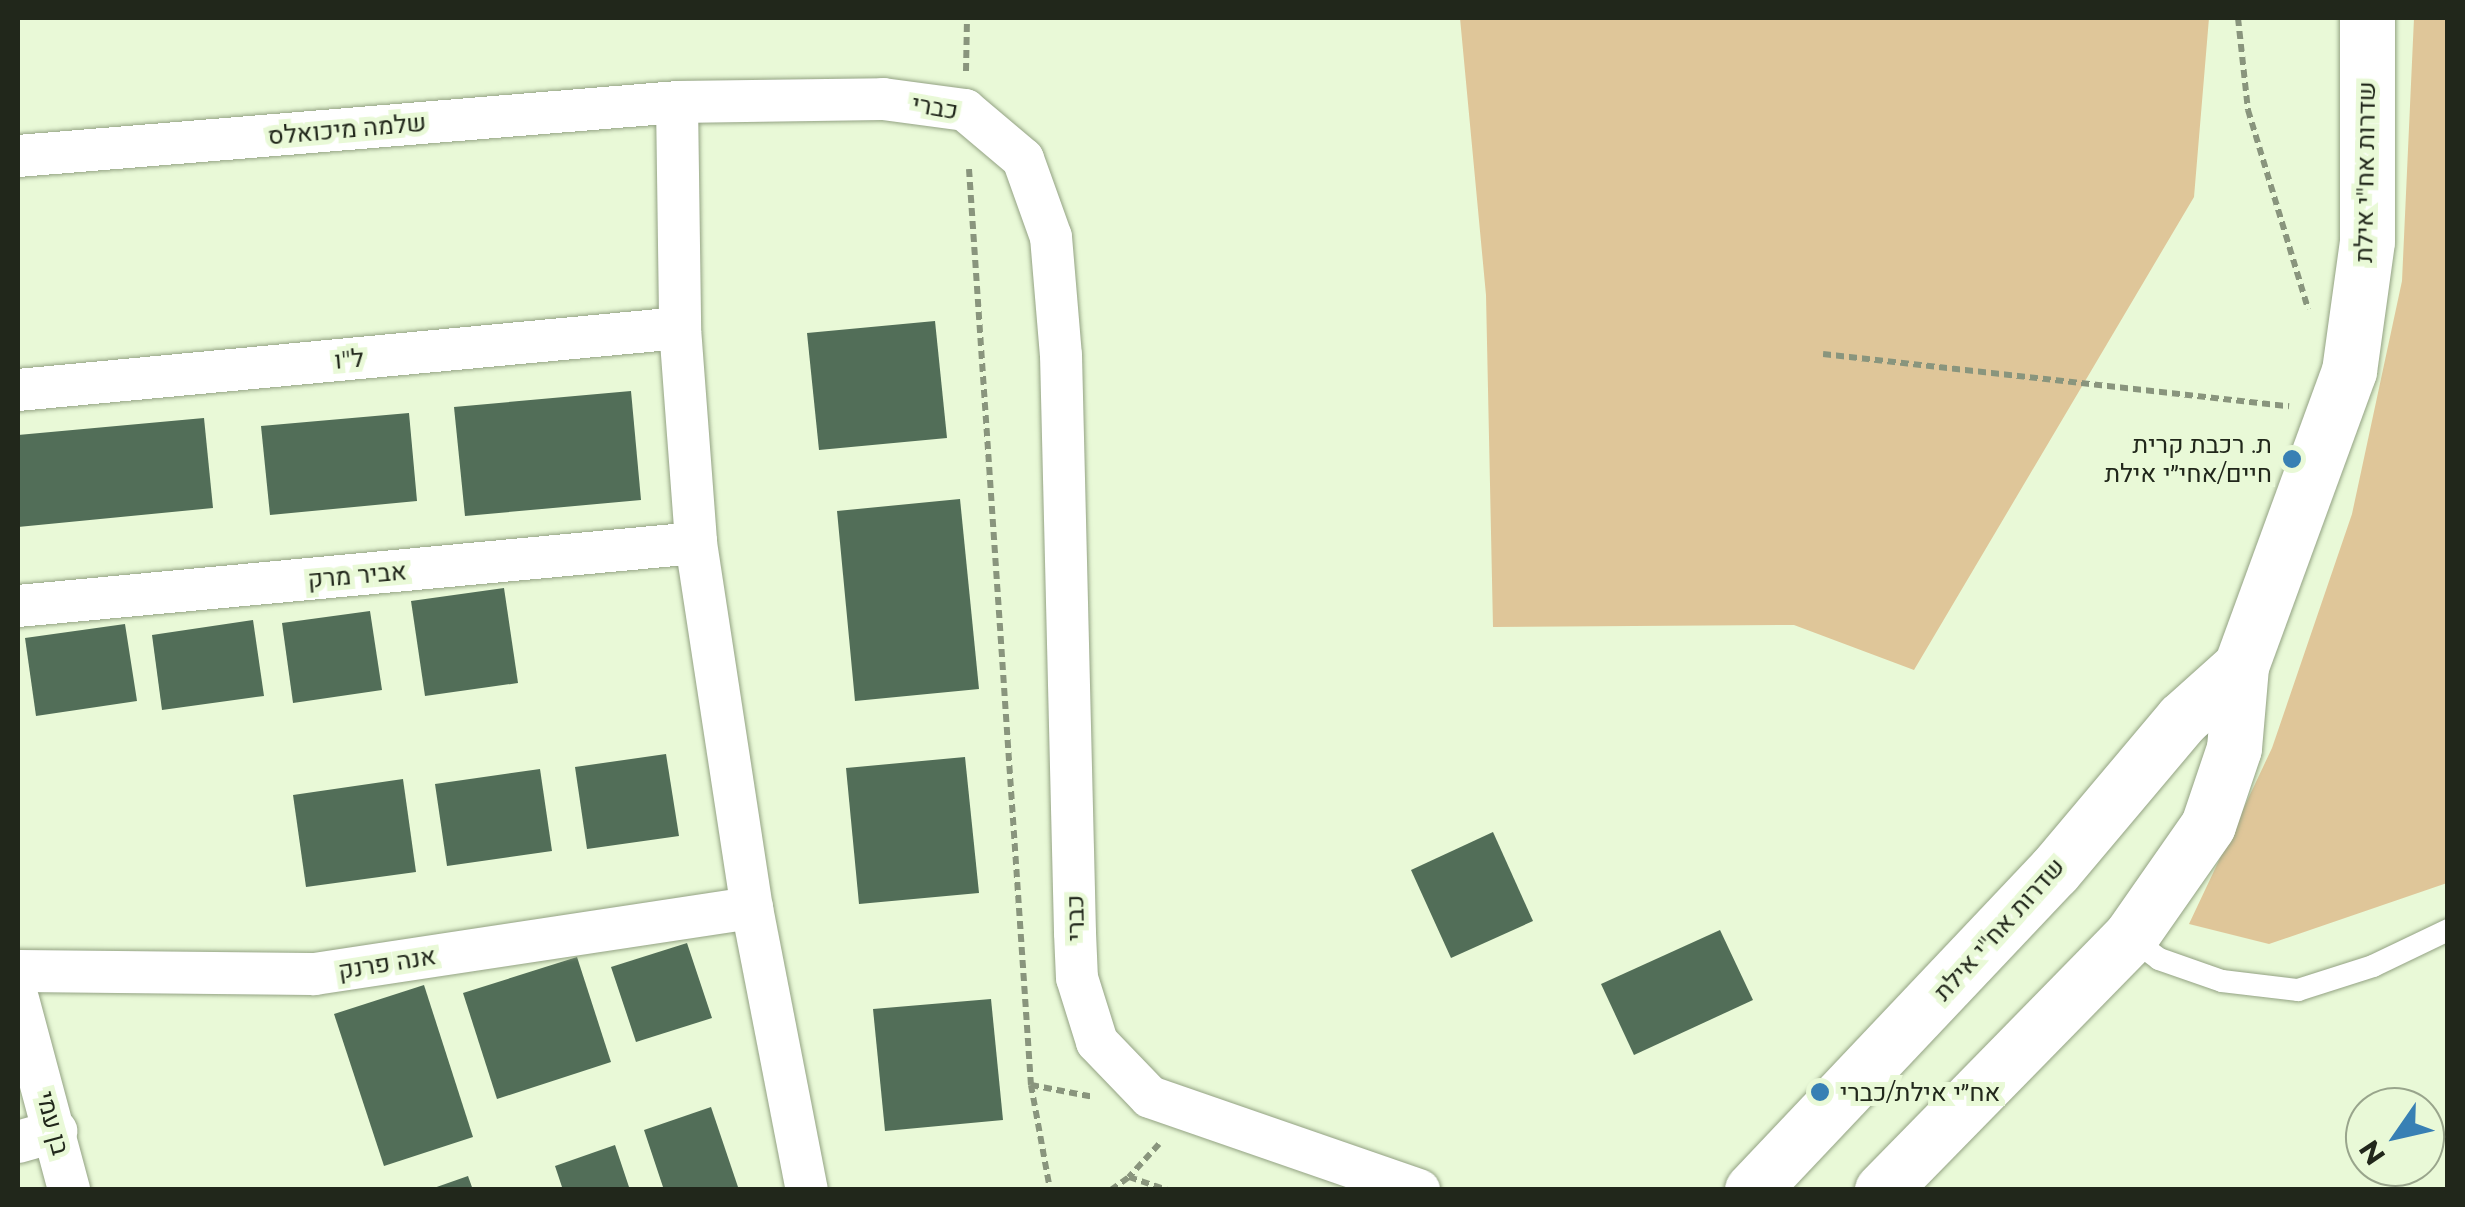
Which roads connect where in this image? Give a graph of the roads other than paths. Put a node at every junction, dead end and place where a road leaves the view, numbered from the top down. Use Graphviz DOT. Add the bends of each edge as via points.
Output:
graph roads {
  1 [pos="2367,18"];
  2 [pos="677,102"];
  3 [pos="18,156"];
  4 [pos="680,328"];
  5 [pos="18,390"];
  6 [pos="696,543"];
  7 [pos="18,606"];
  8 [pos="2241,666"];
  9 [pos="752,908"];
  10 [pos="2448,930"];
  11 [pos="2130,937"];
  12 [pos="18,971"];
  13 [pos="18,999"];
  14 [pos="37,1137"];
  15 [pos="70,1190"];
  16 [pos="807,1190"];
  17 [pos="1419,1190"];
  18 [pos="1752,1190"];
  19 [pos="1882,1190"];
  1 -- 8 [label="main road, שדרות אח\"י אילת" via="2367,240 2339,412"];
  2 -- 3 [label="street, שלמה מיכואלס"];
  2 -- 4 [label="street"];
  2 -- 17 [label="street, כברי" via="883,99 965,110 1022,160 1051,236 1062,375 1078,978 1086,1015 1112,1062 1150,1096"];
  4 -- 5 [label="street, ל\"ו"];
  4 -- 6 [label="street"];
  6 -- 7 [label="street, אביר מרק"];
  6 -- 9 [label="street"];
  8 -- 11 [label="main road, שדרות אח\"י אילת" via="2234,748 2208,826"];
  8 -- 18 [label="main road, שדרות אח\"י אילת" via="2182,719 2054,871"];
  9 -- 12 [label="street, אנה פרנק" via="314,974"];
  9 -- 16 [label="street"];
  10 -- 11 [label="lane" via="2373,966 2298,990 2222,982 2158,959"];
  11 -- 19 [label="main road, שדרות אח\"י אילת"];
  13 -- 14 [label="street, בן עמי"];
  14 -- 15 [label="street, בן עמי"];
}
